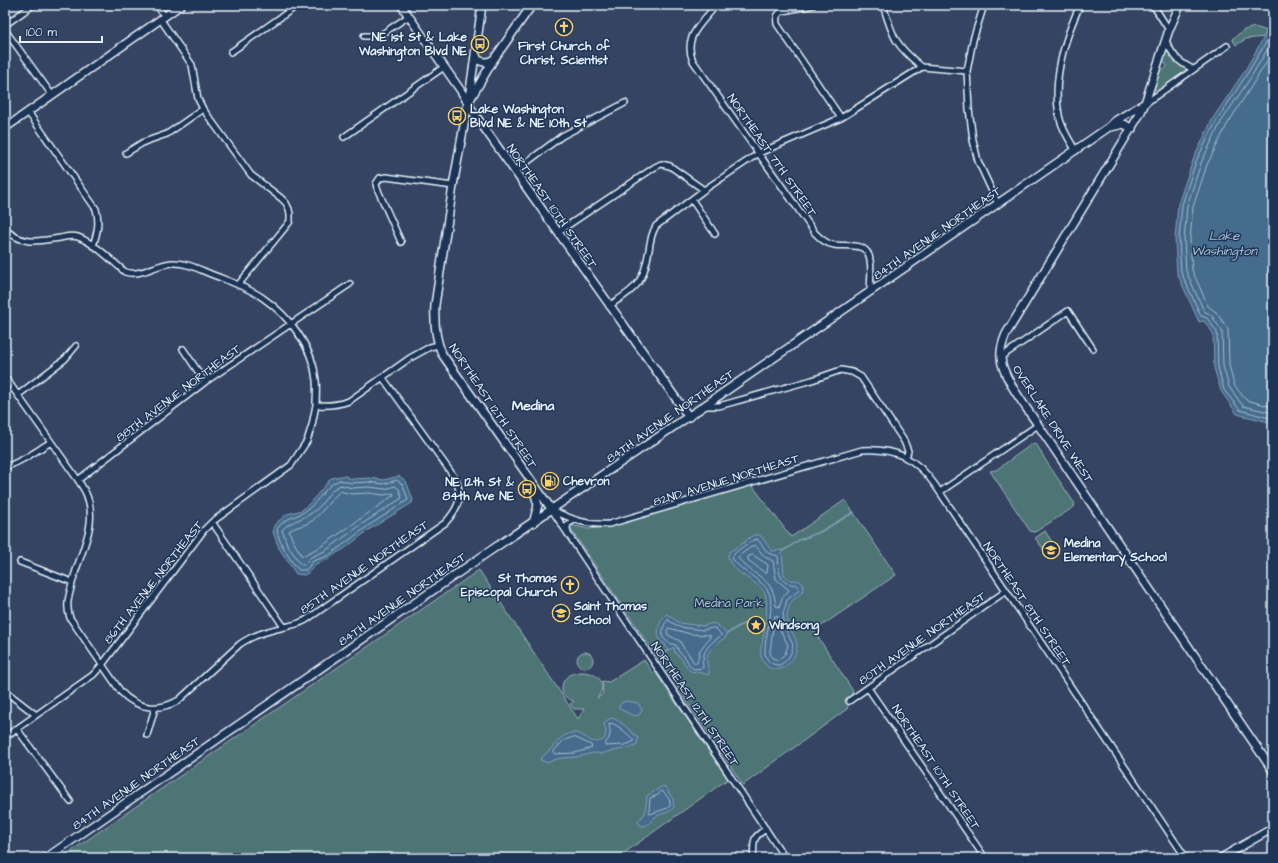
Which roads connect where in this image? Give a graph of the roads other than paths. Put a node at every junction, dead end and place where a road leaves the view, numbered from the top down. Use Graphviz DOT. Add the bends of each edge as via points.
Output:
graph roads {
  1 [pos="32,5"];
  2 [pos="157,5"];
  3 [pos="181,5"];
  4 [pos="298,5"];
  5 [pos="401,5"];
  6 [pos="482,5"];
  7 [pos="532,5"];
  8 [pos="716,5"];
  9 [pos="813,5"];
  10 [pos="883,5"];
  11 [pos="984,5"];
  12 [pos="1080,5"];
  13 [pos="1153,5"];
  14 [pos="1180,5"];
  15 [pos="409,16"];
  16 [pos="163,18"];
  17 [pos="5,24"];
  18 [pos="5,30"];
  19 [pos="1169,30"];
  20 [pos="364,36"];
  21 [pos="1166,41"];
  22 [pos="1227,46"];
  23 [pos="231,52"];
  24 [pos="475,53"];
  25 [pos="494,59"];
  26 [pos="444,67"];
  27 [pos="922,67"];
  28 [pos="1193,69"];
  29 [pos="967,71"];
  30 [pos="52,96"];
  31 [pos="468,102"];
  32 [pos="625,103"];
  33 [pos="1146,103"];
  34 [pos="203,109"];
  35 [pos="28,112"];
  36 [pos="841,118"];
  37 [pos="1109,127"];
  38 [pos="5,128"];
  39 [pos="1132,129"];
  40 [pos="344,137"];
  41 [pos="1076,151"];
  42 [pos="126,153"];
  43 [pos="759,153"];
  44 [pos="515,171"];
  45 [pos="452,186"];
  46 [pos="704,190"];
  47 [pos="692,200"];
  48 [pos="998,204"];
  49 [pos="5,229"];
  50 [pos="558,232"];
  51 [pos="715,234"];
  52 [pos="400,242"];
  53 [pos="93,246"];
  54 [pos="350,284"];
  55 [pos="238,285"];
  56 [pos="870,292"];
  57 [pos="609,306"];
  58 [pos="291,323"];
  59 [pos="438,345"];
  60 [pos="76,346"];
  61 [pos="1093,348"];
  62 [pos="183,349"];
  63 [pos="1001,357"];
  64 [pos="383,378"];
  65 [pos="5,379"];
  66 [pos="205,382"];
  67 [pos="18,395"];
  68 [pos="316,405"];
  69 [pos="704,406"];
  70 [pos="689,417"];
  71 [pos="1038,425"];
  72 [pos="51,442"];
  73 [pos="906,458"];
  74 [pos="5,467"];
  75 [pos="78,480"];
  76 [pos="532,482"];
  77 [pos="940,492"];
  78 [pos="552,510"];
  79 [pos="575,520"];
  80 [pos="212,522"];
  81 [pos="533,523"];
  82 [pos="568,535"];
  83 [pos="20,562"];
  84 [pos="72,582"];
  85 [pos="1006,591"];
  86 [pos="284,627"];
  87 [pos="102,664"];
  88 [pos="868,688"];
  89 [pos="5,691"];
  90 [pos="849,701"];
  91 [pos="155,708"];
  92 [pos="36,715"];
  93 [pos="17,729"];
  94 [pos="147,735"];
  95 [pos="5,737"];
  96 [pos="1273,771"];
  97 [pos="70,801"];
  98 [pos="1273,828"];
  99 [pos="766,829"];
  100 [pos="46,858"];
  101 [pos="753,858"];
  102 [pos="785,858"];
  103 [pos="985,858"];
  104 [pos="1186,858"];
  105 [pos="1220,858"];
  1 -- 17 [label="street"];
  2 -- 16 [label="street"];
  3 -- 16 [label="main road"];
  4 -- 23 [label="street"];
  5 -- 15 [label="main road, NORTHEAST 10TH STREET"];
  6 -- 24 [label="main road"];
  7 -- 25 [label="main road"];
  8 -- 43 [label="street, NORTHEAST 7TH STREET" via="690,38 691,56"];
  9 -- 36 [label="street" via="779,13 777,24"];
  10 -- 27 [label="street" via="897,43"];
  11 -- 29 [label="street"];
  12 -- 41 [label="street" via="1066,43 1057,87 1059,115"];
  13 -- 19 [label="street"];
  14 -- 19 [label="main road, OVERLAKE DRIVE WEST"];
  15 -- 20 [label="street" via="379,36"];
  15 -- 26 [label="main road, NORTHEAST 10TH STREET"];
  16 -- 30 [label="main road"];
  16 -- 34 [label="street" via="192,65 198,98"];
  18 -- 30 [label="street"];
  19 -- 21 [label="main road, OVERLAKE DRIVE WEST"];
  21 -- 28 [label="street" via="1178,61"];
  21 -- 33 [label="main road, OVERLAKE DRIVE WEST"];
  22 -- 28 [label="street, 84TH AVENUE NORTHEAST"];
  24 -- 25 [label="main road" via="481,62"];
  24 -- 31 [label="main road"];
  25 -- 31 [label="main road"];
  26 -- 31 [label="main road, NORTHEAST 10TH STREET"];
  26 -- 40 [label="street"];
  27 -- 29 [label="street"];
  27 -- 36 [label="street"];
  28 -- 33 [label="street, 84TH AVENUE NORTHEAST"];
  29 -- 48 [label="street" via="973,140 978,161"];
  30 -- 35 [label="main road"];
  31 -- 44 [label="main road, NORTHEAST 10TH STREET"];
  31 -- 45 [label="main road"];
  32 -- 44 [label="street" via="562,136"];
  33 -- 37 [label="main road, 84TH AVENUE NORTHEAST"];
  33 -- 39 [label="main road, OVERLAKE DRIVE WEST"];
  34 -- 42 [label="street" via="167,134 144,142"];
  34 -- 55 [label="street" via="251,175 281,198 289,209 288,224"];
  35 -- 38 [label="main road"];
  35 -- 53 [label="street" via="96,209 99,218"];
  36 -- 43 [label="street"];
  37 -- 39 [label="main road" via="1124,124"];
  37 -- 41 [label="main road, 84TH AVENUE NORTHEAST"];
  39 -- 63 [label="main road, OVERLAKE DRIVE WEST" via="1006,334"];
  41 -- 48 [label="main road, 84TH AVENUE NORTHEAST"];
  43 -- 46 [label="street"];
  43 -- 56 [label="street, NORTHEAST 7TH STREET" via="819,237 834,245 856,245 867,251 870,260"];
  44 -- 50 [label="main road, NORTHEAST 10TH STREET"];
  45 -- 52 [label="street" via="386,176 380,178 376,184 377,188"];
  45 -- 59 [label="main road" via="434,305"];
  46 -- 47 [label="street"];
  46 -- 50 [label="street" via="670,166 661,164"];
  47 -- 51 [label="street"];
  47 -- 57 [label="street" via="656,226 642,279"];
  48 -- 56 [label="main road, 84TH AVENUE NORTHEAST"];
  49 -- 53 [label="street" via="20,240 31,242 68,236 77,237"];
  50 -- 57 [label="main road, NORTHEAST 10TH STREET"];
  53 -- 55 [label="street, 86TH AVENUE NORTHEAST" via="130,274 172,263 187,265"];
  54 -- 58 [label="street, 88TH AVENUE NORTHEAST"];
  55 -- 58 [label="street, 86TH AVENUE NORTHEAST" via="262,297"];
  56 -- 69 [label="main road, 84TH AVENUE NORTHEAST"];
  57 -- 70 [label="main road, NORTHEAST 10TH STREET"];
  58 -- 66 [label="street, 88TH AVENUE NORTHEAST"];
  58 -- 68 [label="street, 86TH AVENUE NORTHEAST" via="314,366"];
  59 -- 64 [label="street" via="410,358"];
  59 -- 76 [label="main road, NORTHEAST 12TH STREET"];
  60 -- 67 [label="street" via="65,359"];
  61 -- 63 [label="street" via="1068,311"];
  62 -- 66 [label="street"];
  63 -- 71 [label="main road, OVERLAKE DRIVE WEST" via="1009,381"];
  64 -- 68 [label="street" via="344,402 330,406"];
  64 -- 86 [label="street, 85TH AVENUE NORTHEAST" via="455,478 459,486 458,506 445,523 306,620"];
  65 -- 67 [label="street"];
  66 -- 75 [label="street, 88TH AVENUE NORTHEAST"];
  67 -- 72 [label="street"];
  68 -- 80 [label="street, 86TH AVENUE NORTHEAST" via="307,441 291,465"];
  69 -- 70 [label="main road, 84TH AVENUE NORTHEAST"];
  69 -- 73 [label="street" via="719,406 841,370 849,370 861,377 904,441 908,451"];
  70 -- 78 [label="main road, 84TH AVENUE NORTHEAST"];
  71 -- 77 [label="street"];
  71 -- 96 [label="main road, OVERLAKE DRIVE WEST"];
  72 -- 74 [label="street" via="14,465"];
  72 -- 75 [label="street"];
  73 -- 77 [label="street, NORTHEAST 8TH STREET" via="922,469"];
  73 -- 79 [label="street, 82ND AVENUE NORTHEAST" via="885,450 862,450 621,522 597,525"];
  75 -- 84 [label="street" via="87,494 91,517"];
  76 -- 78 [label="main road, NORTHEAST 12TH STREET"];
  76 -- 81 [label="main road" via="538,505"];
  77 -- 85 [label="street, NORTHEAST 8TH STREET"];
  78 -- 79 [label="street, 82ND AVENUE NORTHEAST"];
  78 -- 81 [label="main road, 84TH AVENUE NORTHEAST"];
  78 -- 82 [label="street, NORTHEAST 12TH STREET"];
  79 -- 82 [label="street" via="568,524"];
  80 -- 86 [label="street"];
  80 -- 87 [label="street, 86TH AVENUE NORTHEAST"];
  81 -- 100 [label="main road, 84TH AVENUE NORTHEAST"];
  82 -- 99 [label="street, NORTHEAST 12TH STREET"];
  83 -- 84 [label="street"];
  84 -- 87 [label="street" via="67,606 70,618"];
  85 -- 88 [label="street, 80TH AVENUE NORTHEAST"];
  85 -- 104 [label="street, NORTHEAST 8TH STREET"];
  86 -- 91 [label="street, 85TH AVENUE NORTHEAST" via="247,639 179,700 168,706"];
  87 -- 91 [label="street" via="126,698 145,707"];
  87 -- 92 [label="street, 86TH AVENUE NORTHEAST" via="93,675"];
  88 -- 90 [label="street, 80TH AVENUE NORTHEAST"];
  88 -- 103 [label="street, NORTHEAST 10TH STREET"];
  89 -- 92 [label="street"];
  91 -- 94 [label="street"];
  92 -- 93 [label="street, 86TH AVENUE NORTHEAST"];
  93 -- 95 [label="street, 86TH AVENUE NORTHEAST"];
  93 -- 97 [label="street"];
  98 -- 105 [label="main road"];
  99 -- 101 [label="street" via="754,838"];
  99 -- 102 [label="street, NORTHEAST 12TH STREET"];
}
